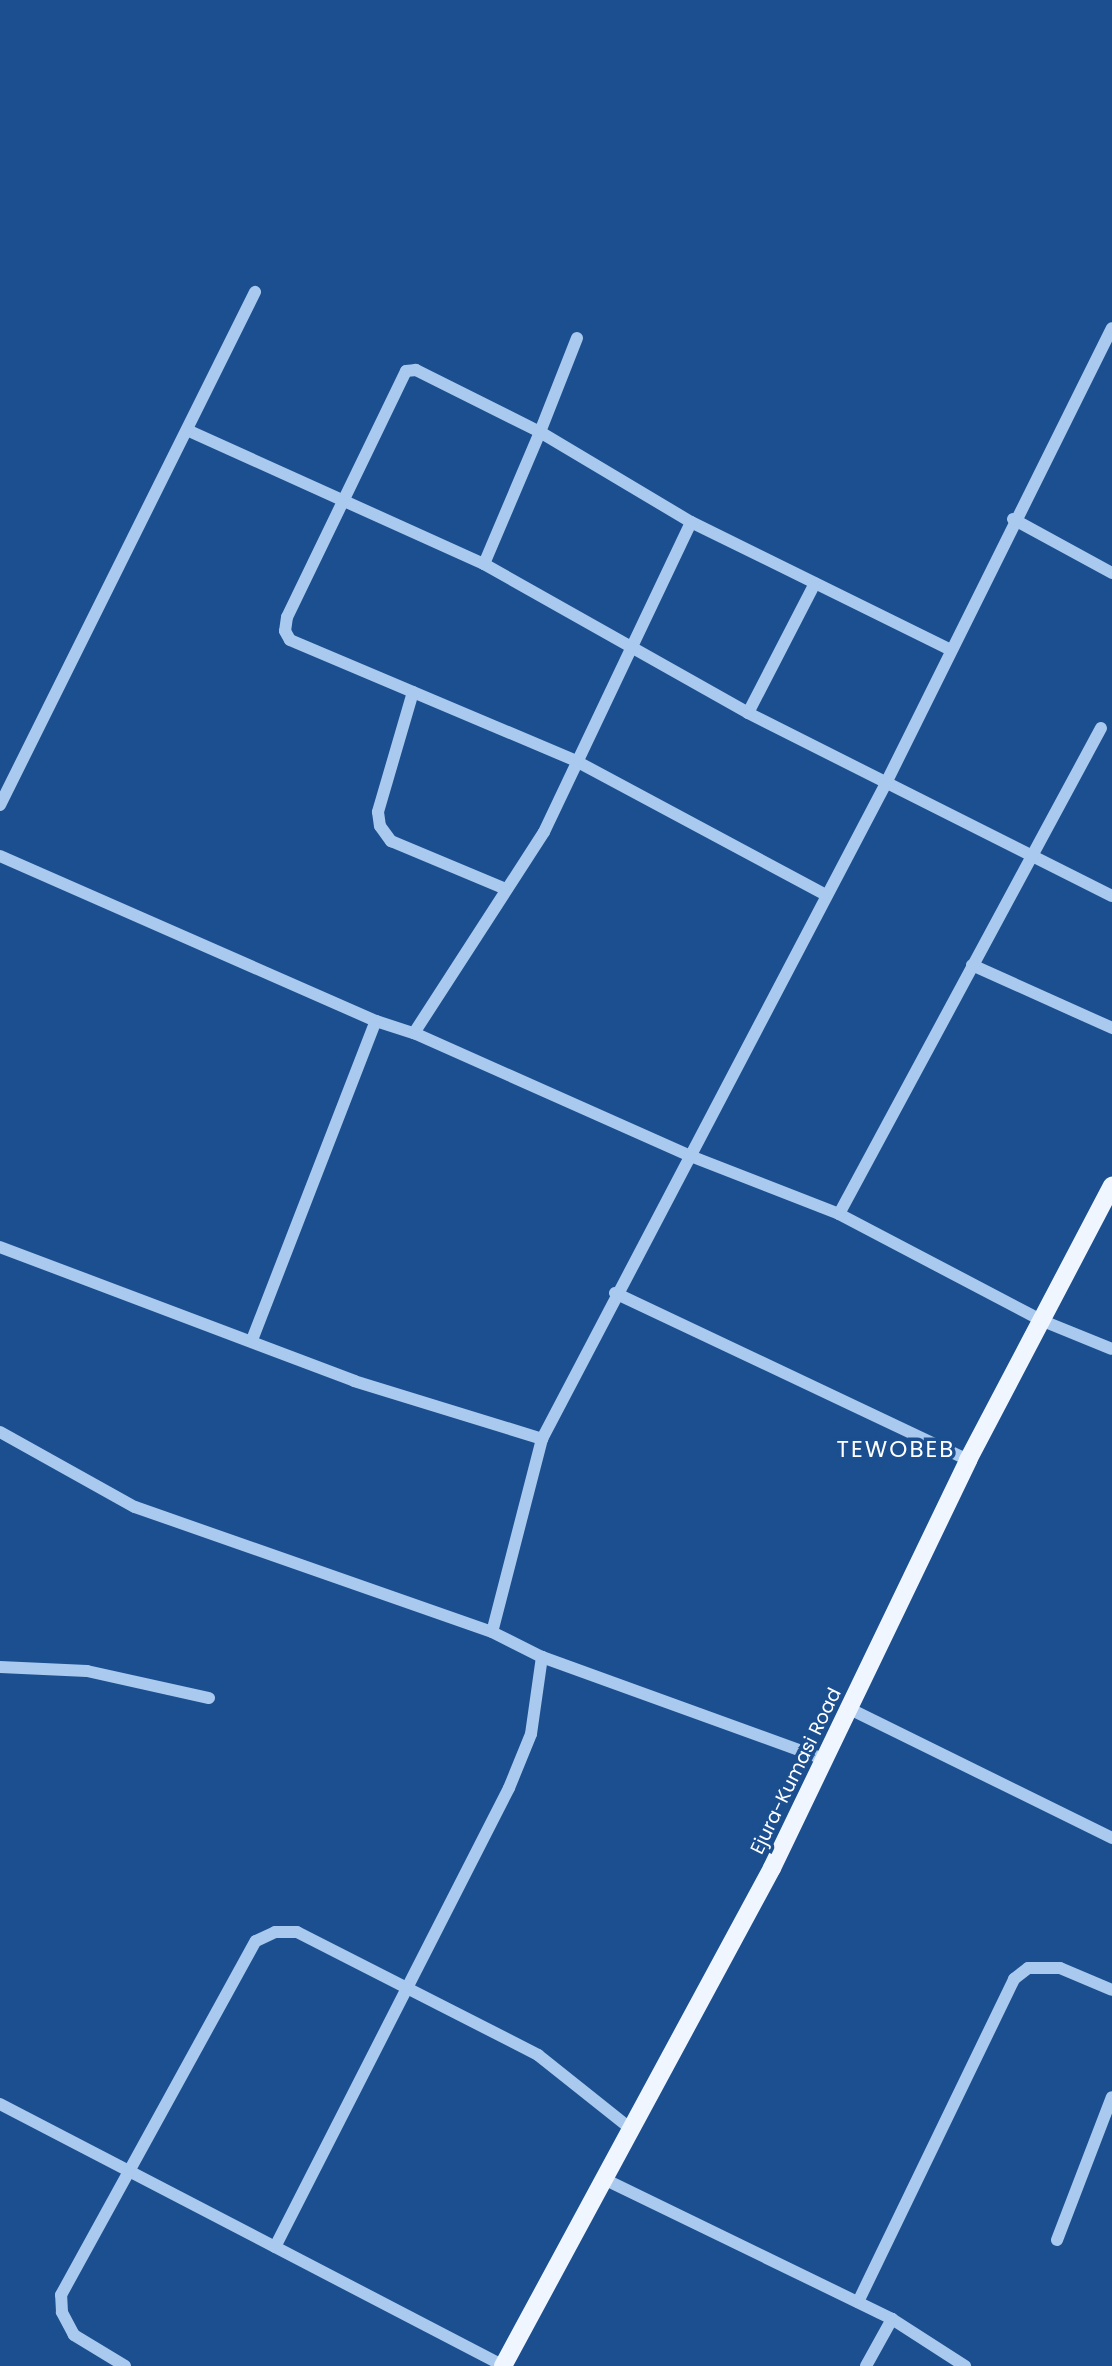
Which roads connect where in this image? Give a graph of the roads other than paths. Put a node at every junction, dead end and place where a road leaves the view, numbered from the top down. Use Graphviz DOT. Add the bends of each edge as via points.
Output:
graph roads {
  1 [pos="255,292"];
  2 [pos="1112,328"];
  3 [pos="577,338"];
  4 [pos="187,430"];
  5 [pos="540,432"];
  6 [pos="345,502"];
  7 [pos="1013,519"];
  8 [pos="691,522"];
  9 [pos="484,564"];
  10 [pos="1112,573"];
  11 [pos="815,583"];
  12 [pos="628,649"];
  13 [pos="951,650"];
  14 [pos="413,692"];
  15 [pos="748,713"];
  16 [pos="1101,728"];
  17 [pos="576,761"];
  18 [pos="885,785"];
  19 [pos="0,805"];
  20 [pos="0,856"];
  21 [pos="1032,856"];
  22 [pos="506,889"];
  23 [pos="824,894"];
  24 [pos="1112,896"];
  25 [pos="972,965"];
  26 [pos="376,1021"];
  27 [pos="1112,1028"];
  28 [pos="414,1033"];
  29 [pos="694,1157"];
  30 [pos="1112,1186"];
  31 [pos="839,1214"];
  32 [pos="0,1247"];
  33 [pos="615,1293"];
  34 [pos="1043,1321"];
  35 [pos="252,1340"];
  36 [pos="1112,1349"];
  37 [pos="0,1432"];
  38 [pos="542,1438"];
  39 [pos="968,1460"];
  40 [pos="492,1632"];
  41 [pos="542,1657"];
  42 [pos="0,1668"];
  43 [pos="209,1698"];
  44 [pos="850,1709"];
  45 [pos="826,1760"];
  46 [pos="1112,1838"];
  47 [pos="407,1989"];
  48 [pos="1112,1990"];
  49 [pos="1112,2097"];
  50 [pos="2,2110"];
  51 [pos="631,2130"];
  52 [pos="130,2171"];
  53 [pos="604,2179"];
  54 [pos="1057,2240"];
  55 [pos="275,2247"];
  56 [pos="858,2302"];
  57 [pos="892,2319"];
  58 [pos="125,2366"];
  59 [pos="503,2366"];
  60 [pos="866,2366"];
  61 [pos="965,2366"];
  1 -- 4 [label="street"];
  2 -- 7 [label="street"];
  3 -- 5 [label="street"];
  4 -- 6 [label="street"];
  4 -- 19 [label="street"];
  5 -- 6 [label="street" via="416,370 406,371"];
  5 -- 8 [label="street"];
  5 -- 9 [label="street"];
  6 -- 9 [label="street"];
  6 -- 14 [label="street" via="287,617 285,631 289,640"];
  7 -- 10 [label="street"];
  7 -- 13 [label="street"];
  8 -- 11 [label="street"];
  8 -- 12 [label="street"];
  9 -- 12 [label="street"];
  11 -- 13 [label="street"];
  11 -- 15 [label="street"];
  12 -- 15 [label="street"];
  12 -- 17 [label="street"];
  13 -- 18 [label="street"];
  14 -- 17 [label="street"];
  14 -- 22 [label="street" via="378,812 380,826 391,841"];
  15 -- 18 [label="street"];
  16 -- 21 [label="street"];
  17 -- 22 [label="street" via="544,832"];
  17 -- 23 [label="street"];
  18 -- 21 [label="street"];
  18 -- 23 [label="street"];
  20 -- 26 [label="street"];
  21 -- 24 [label="street"];
  21 -- 25 [label="street"];
  22 -- 28 [label="street"];
  23 -- 29 [label="street"];
  25 -- 27 [label="street"];
  25 -- 31 [label="street"];
  26 -- 28 [label="street"];
  26 -- 35 [label="street"];
  28 -- 29 [label="street"];
  29 -- 31 [label="street"];
  29 -- 33 [label="street"];
  30 -- 34 [label="main road, Ejura-Kumasi Road"];
  31 -- 34 [label="street"];
  32 -- 35 [label="street"];
  33 -- 38 [label="street"];
  33 -- 39 [label="street"];
  34 -- 36 [label="street"];
  34 -- 39 [label="main road, Ejura-Kumasi Road"];
  35 -- 38 [label="street" via="354,1381"];
  37 -- 40 [label="street" via="135,1507"];
  38 -- 40 [label="street"];
  39 -- 44 [label="main road, Ejura-Kumasi Road"];
  40 -- 41 [label="street"];
  41 -- 45 [label="street"];
  41 -- 47 [label="street" via="531,1734 509,1788"];
  42 -- 43 [label="street" via="87,1671"];
  44 -- 45 [label="main road, Ejura-Kumasi Road"];
  44 -- 46 [label="street"];
  45 -- 51 [label="main road, Ejura-Kumasi Road"];
  47 -- 51 [label="street" via="538,2055"];
  47 -- 52 [label="street" via="297,1932 275,1932 256,1941"];
  47 -- 55 [label="street"];
  48 -- 56 [label="street" via="1060,1968 1028,1968 1014,1979"];
  49 -- 54 [label="street"];
  50 -- 52 [label="street"];
  51 -- 53 [label="main road, Ejura-Kumasi Road"];
  52 -- 55 [label="street"];
  52 -- 58 [label="street" via="61,2295 62,2312 74,2335"];
  53 -- 56 [label="street"];
  53 -- 59 [label="main road, Ejura-Kumasi Road"];
  55 -- 59 [label="street"];
  56 -- 57 [label="street"];
  57 -- 60 [label="street"];
  57 -- 61 [label="street"];
}
